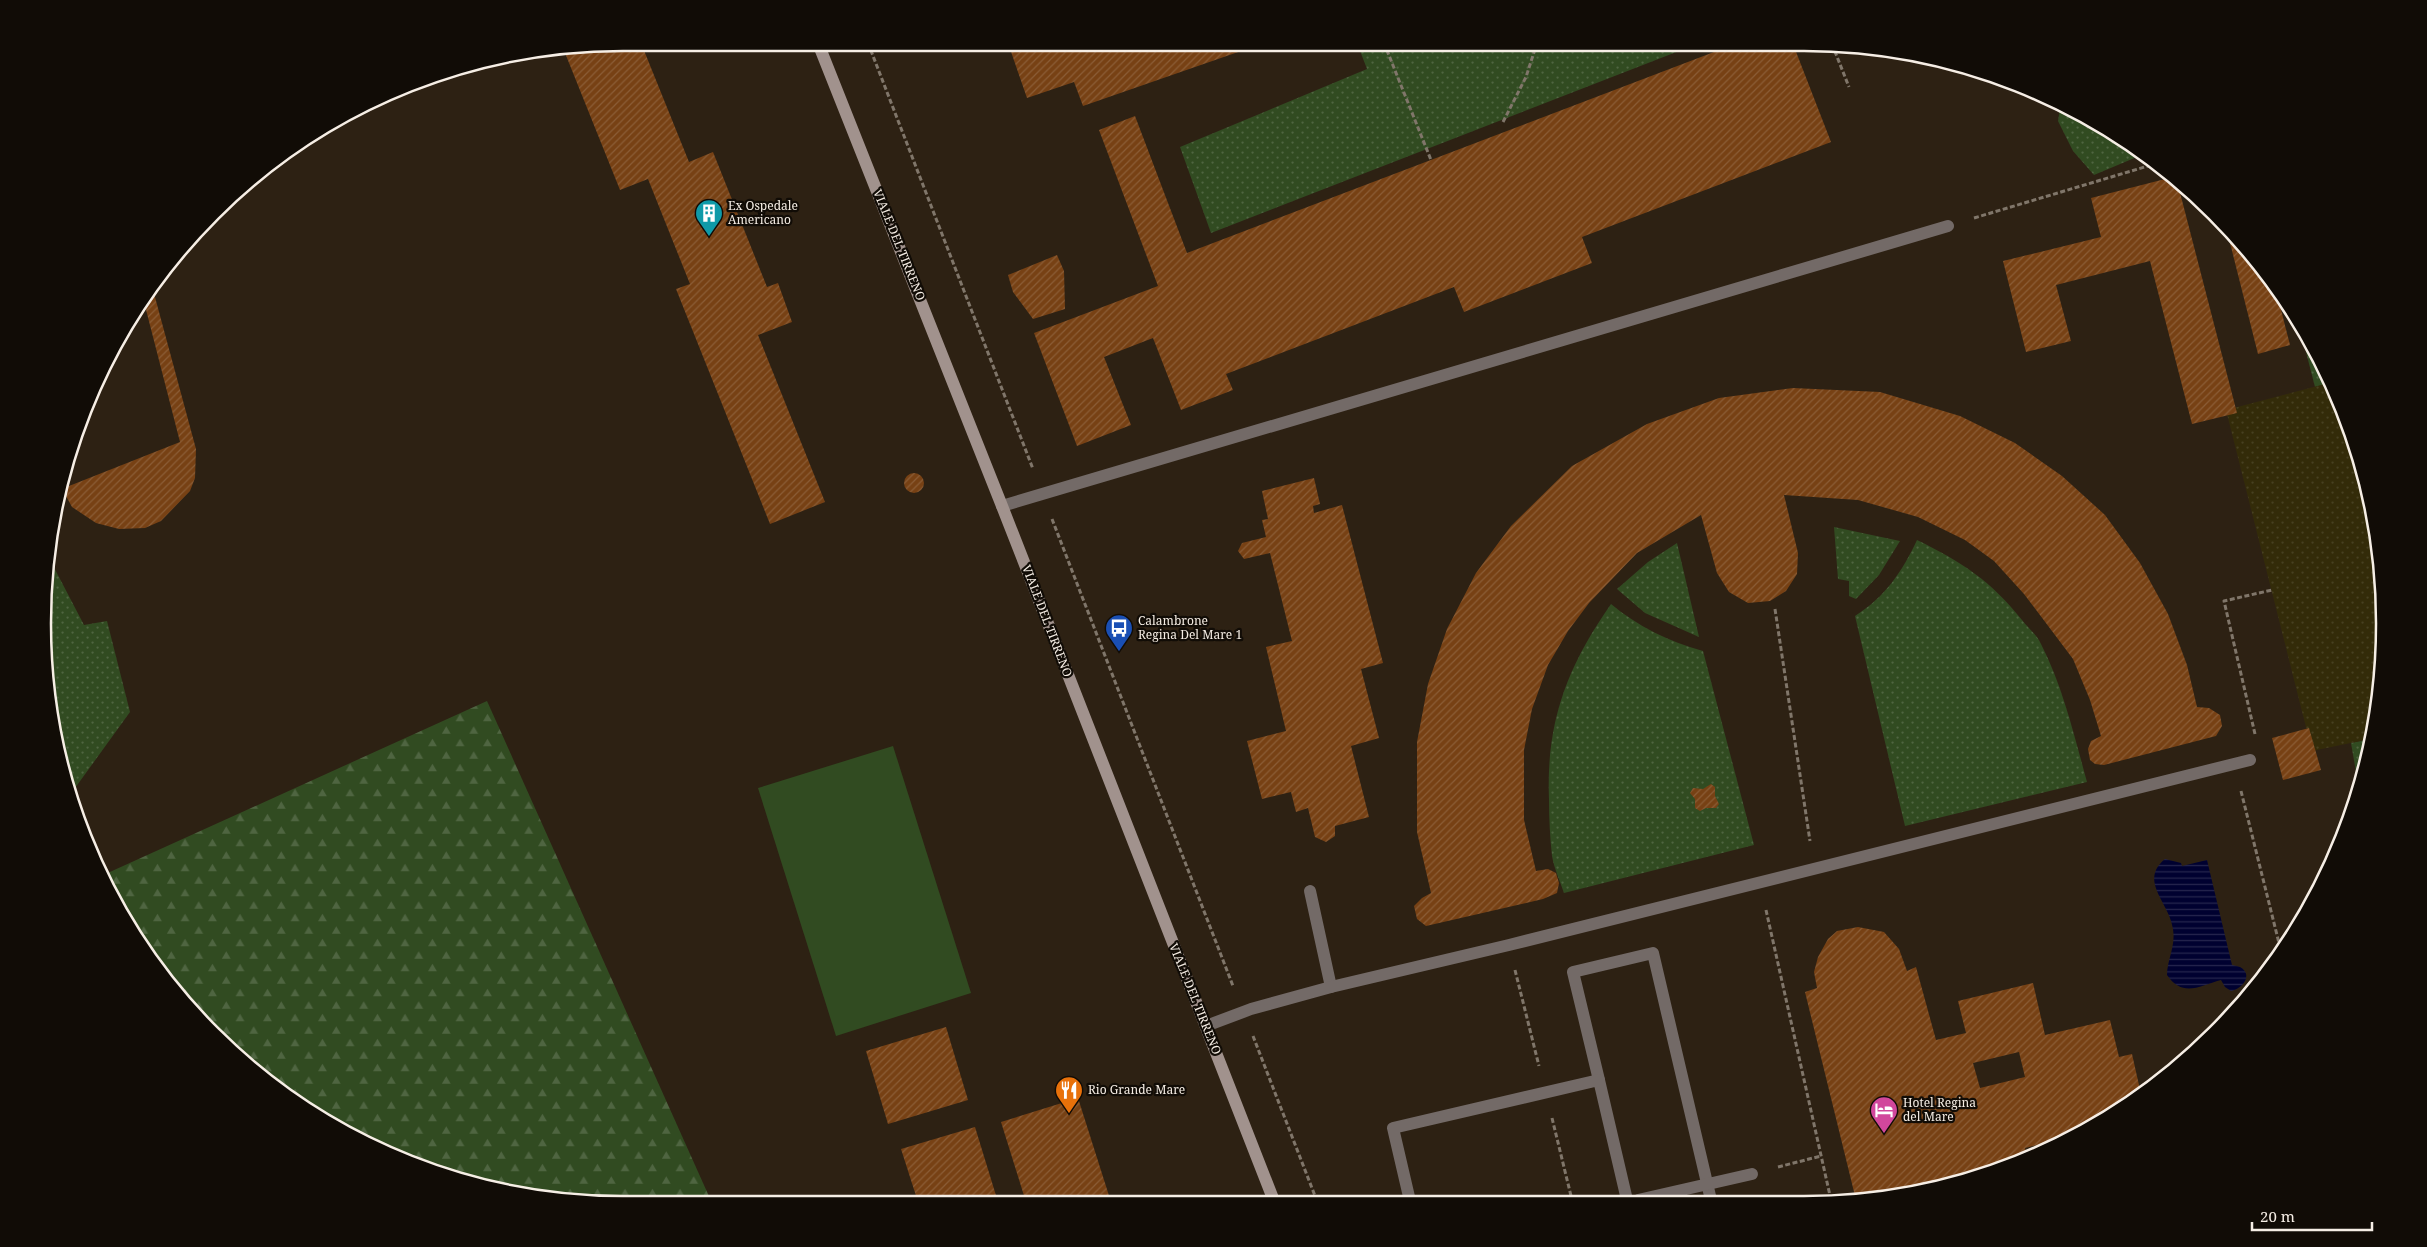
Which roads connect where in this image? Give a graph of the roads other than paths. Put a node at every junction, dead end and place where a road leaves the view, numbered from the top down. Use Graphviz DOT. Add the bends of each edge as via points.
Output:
graph roads {
  1 [pos="821,51"];
  2 [pos="1948,226"];
  3 [pos="1002,506"];
  4 [pos="2250,760"];
  5 [pos="1310,891"];
  6 [pos="1331,987"];
  7 [pos="1206,1026"];
  8 [pos="1599,1080"];
  9 [pos="1752,1174"];
  10 [pos="1707,1184"];
  11 [pos="1272,1196"];
  12 [pos="1409,1196"];
  13 [pos="1626,1196"];
  14 [pos="1655,1196"];
  15 [pos="1710,1196"];
  1 -- 3 [label="main road, VIALE DEL TIRRENO"];
  2 -- 3 [label="street"];
  3 -- 7 [label="main road, VIALE DEL TIRRENO"];
  4 -- 6 [label="street" via="1500,948"];
  5 -- 6 [label="street"];
  6 -- 7 [label="street"];
  7 -- 11 [label="main road, VIALE DEL TIRRENO"];
  8 -- 10 [label="street" via="1573,972 1653,953"];
  8 -- 12 [label="street" via="1393,1128"];
  8 -- 13 [label="street"];
  9 -- 10 [label="street"];
  10 -- 14 [label="street"];
  10 -- 15 [label="street"];
}
